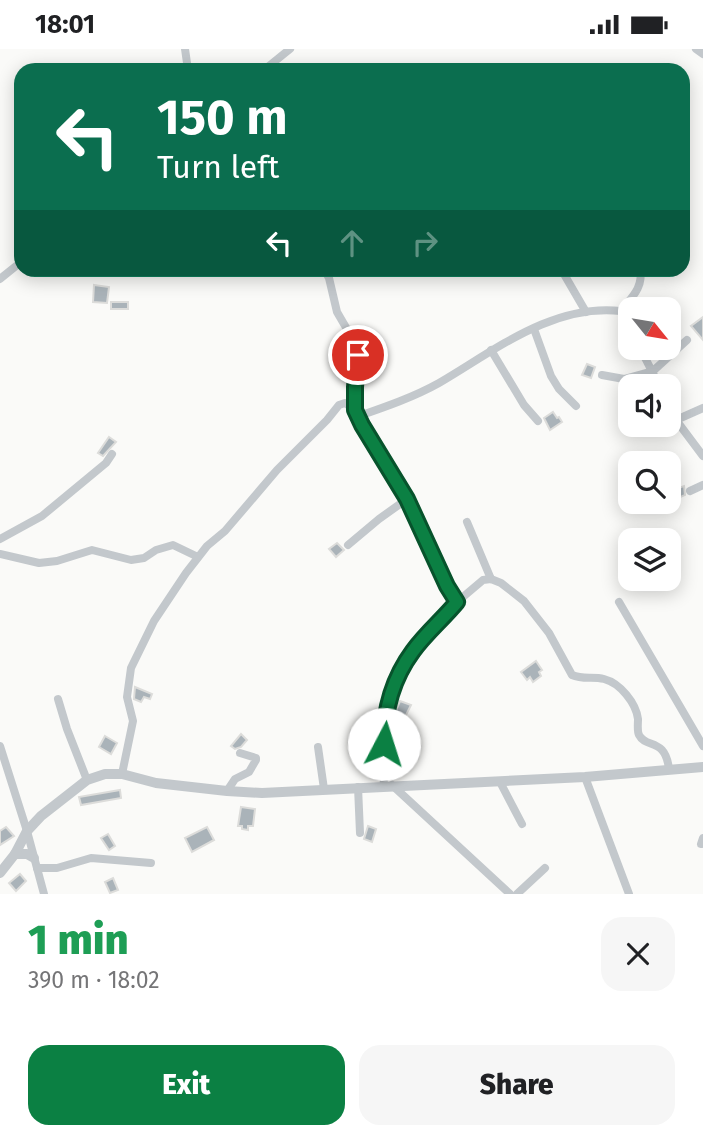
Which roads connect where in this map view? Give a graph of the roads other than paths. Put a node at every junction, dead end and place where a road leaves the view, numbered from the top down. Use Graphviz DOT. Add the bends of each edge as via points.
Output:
graph roads {
  1 [pos="290,49"];
  2 [pos="696,49"];
  3 [pos="703,54"];
  4 [pos="273,63"];
  5 [pos="14,268"];
  6 [pos="328,277"];
  7 [pos="566,277"];
  8 [pos="641,277"];
  9 [pos="0,279"];
  10 [pos="631,297"];
  11 [pos="618,311"];
  12 [pos="586,312"];
  13 [pos="534,328"];
  14 [pos="687,340"];
  15 [pos="492,350"];
  16 [pos="647,361"];
  17 [pos="653,371"];
  18 [pos="654,374"];
  19 [pos="602,375"];
  20 [pos="576,406"];
  21 [pos="703,408"];
  22 [pos="357,413"];
  23 [pos="681,418"];
  24 [pos="538,421"];
  25 [pos="681,427"];
  26 [pos="112,454"];
  27 [pos="703,456"];
  28 [pos="703,485"];
  29 [pos="690,491"];
  30 [pos="407,499"];
  31 [pos="467,522"];
  32 [pos="0,539"];
  33 [pos="348,545"];
  34 [pos="0,554"];
  35 [pos="198,557"];
  36 [pos="491,579"];
  37 [pos="457,602"];
  38 [pos="619,602"];
  39 [pos="58,699"];
  40 [pos="0,746"];
  41 [pos="703,746"];
  42 [pos="318,747"];
  43 [pos="240,753"];
  44 [pos="703,767"];
  45 [pos="669,769"];
  46 [pos="122,775"];
  47 [pos="585,777"];
  48 [pos="87,780"];
  49 [pos="500,782"];
  50 [pos="388,786"];
  51 [pos="358,787"];
  52 [pos="324,789"];
  53 [pos="227,791"];
  54 [pos="522,824"];
  55 [pos="27,831"];
  56 [pos="360,833"];
  57 [pos="15,854"];
  58 [pos="36,863"];
  59 [pos="151,863"];
  60 [pos="545,867"];
  61 [pos="0,873"];
  62 [pos="44,894"];
  63 [pos="510,894"];
  64 [pos="517,894"];
  65 [pos="629,894"];
  1 -- 4 [label="street"];
  2 -- 3 [label="street"];
  5 -- 9 [label="street"];
  6 -- 22 [label="street" via="337,312 358,355"];
  7 -- 12 [label="street"];
  8 -- 10 [label="street"];
  11 -- 12 [label="street"];
  12 -- 13 [label="street"];
  13 -- 15 [label="street"];
  13 -- 20 [label="street" via="551,376"];
  14 -- 17 [label="street"];
  15 -- 22 [label="street" via="437,384"];
  15 -- 24 [label="street"];
  16 -- 17 [label="street"];
  17 -- 18 [label="street"];
  17 -- 19 [label="street" via="624,379"];
  21 -- 23 [label="street"];
  22 -- 30 [label="street"];
  22 -- 35 [label="street" via="345,403 339,405"];
  25 -- 27 [label="street"];
  26 -- 32 [label="street" via="42,516"];
  28 -- 29 [label="street"];
  30 -- 33 [label="street"];
  30 -- 37 [label="street"];
  31 -- 36 [label="street"];
  34 -- 35 [label="street" via="39,563 92,550 131,560 173,545"];
  35 -- 46 [label="street" via="154,621 131,668 127,697 133,722"];
  36 -- 37 [label="street" via="482,580"];
  36 -- 45 [label="street" via="524,601 549,633 572,675 604,679 625,693 636,711 638,734 663,751"];
  37 -- 50 [label="street" via="399,672 385,720 383,766"];
  38 -- 41 [label="street"];
  39 -- 48 [label="street"];
  40 -- 55 [label="street"];
  42 -- 52 [label="street"];
  43 -- 53 [label="street" via="256,760"];
  44 -- 45 [label="street"];
  45 -- 47 [label="street"];
  46 -- 48 [label="street"];
  46 -- 53 [label="street"];
  47 -- 49 [label="street"];
  47 -- 65 [label="street"];
  48 -- 55 [label="street"];
  49 -- 50 [label="street"];
  49 -- 54 [label="street"];
  50 -- 51 [label="street"];
  50 -- 63 [label="street"];
  51 -- 52 [label="street"];
  51 -- 56 [label="street"];
  52 -- 53 [label="street"];
  55 -- 57 [label="street"];
  55 -- 58 [label="street"];
  57 -- 58 [label="street" via="27,854"];
  57 -- 61 [label="street"];
  58 -- 59 [label="street" via="57,867 91,858"];
  58 -- 62 [label="street"];
  60 -- 64 [label="street"];
}
